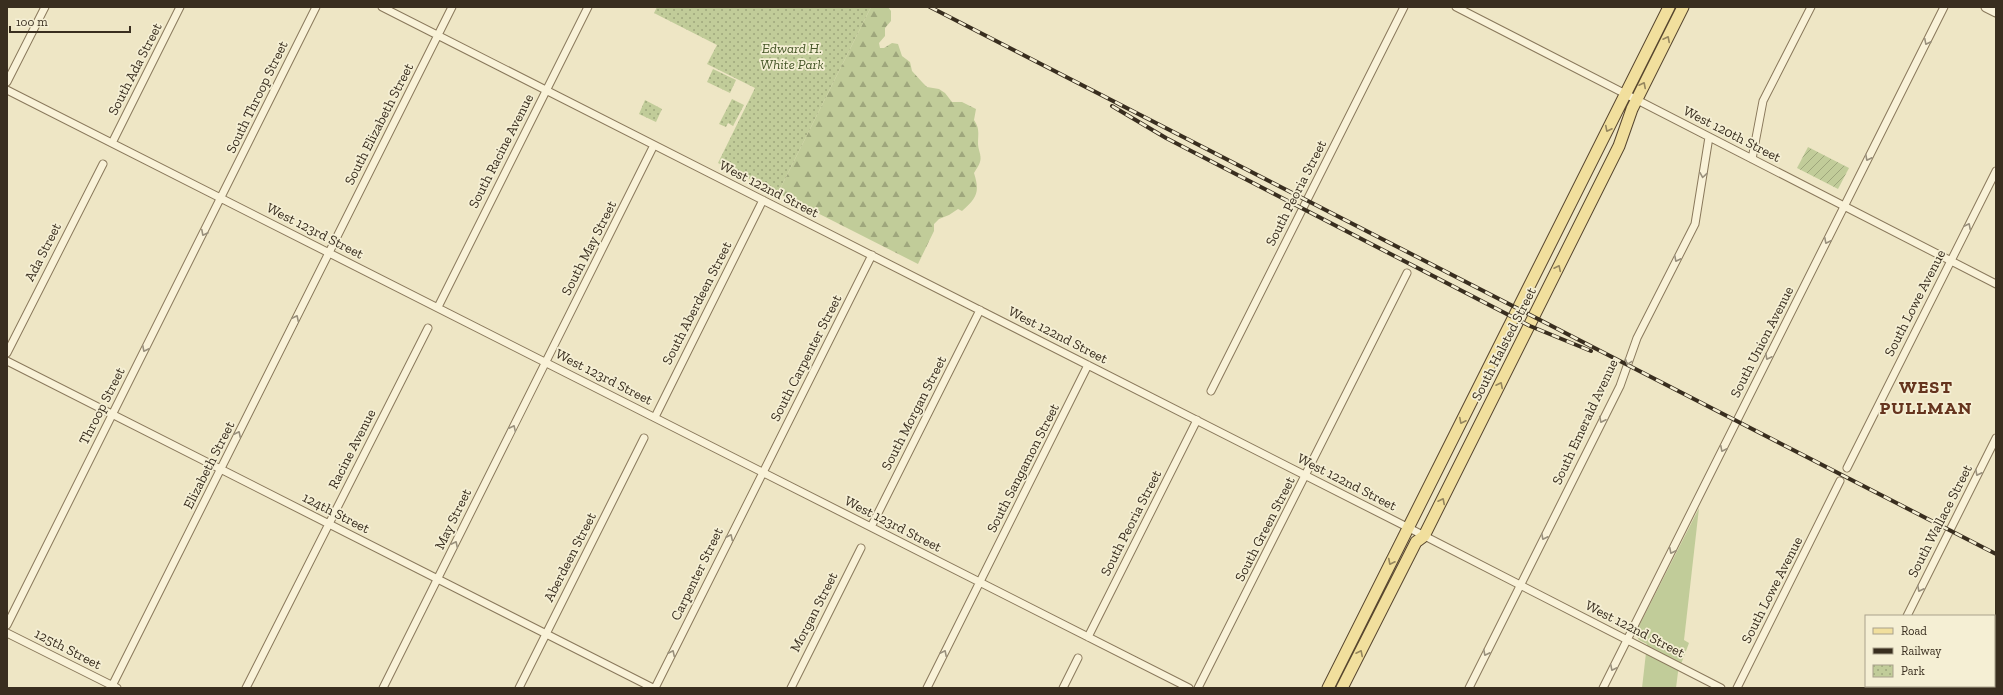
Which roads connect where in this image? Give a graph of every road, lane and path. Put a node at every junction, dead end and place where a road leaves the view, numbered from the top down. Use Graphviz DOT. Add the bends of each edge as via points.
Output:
graph roads {
  1 [pos="45,7"];
  2 [pos="180,7"];
  3 [pos="316,7"];
  4 [pos="382,7"];
  5 [pos="452,7"];
  6 [pos="588,7"];
  7 [pos="1404,7"];
  8 [pos="1456,7"];
  9 [pos="1669,7"];
  10 [pos="1683,7"];
  11 [pos="1811,7"];
  12 [pos="1944,7"];
  13 [pos="1986,7"];
  14 [pos="1996,12"];
  15 [pos="438,35"];
  16 [pos="7,82"];
  17 [pos="7,90"];
  18 [pos="546,90"];
  19 [pos="1625,94"];
  20 [pos="1636,100"];
  21 [pos="1709,137"];
  22 [pos="112,143"];
  23 [pos="654,145"];
  24 [pos="1752,159"];
  25 [pos="102,164"];
  26 [pos="1996,171"];
  27 [pos="221,198"];
  28 [pos="763,200"];
  29 [pos="1844,206"];
  30 [pos="329,252"];
  31 [pos="872,256"];
  32 [pos="1951,261"];
  33 [pos="1407,273"];
  34 [pos="1996,284"];
  35 [pos="438,308"];
  36 [pos="980,310"];
  37 [pos="428,328"];
  38 [pos="7,353"];
  39 [pos="7,361"];
  40 [pos="546,362"];
  41 [pos="1088,365"];
  42 [pos="1211,391"];
  43 [pos="112,414"];
  44 [pos="655,417"];
  45 [pos="1197,420"];
  46 [pos="644,438"];
  47 [pos="1996,438"];
  48 [pos="1847,468"];
  49 [pos="221,469"];
  50 [pos="762,472"];
  51 [pos="1306,475"];
  52 [pos="1840,482"];
  53 [pos="329,524"];
  54 [pos="871,527"];
  55 [pos="1409,528"];
  56 [pos="1424,536"];
  57 [pos="861,548"];
  58 [pos="438,579"];
  59 [pos="980,582"];
  60 [pos="1520,585"];
  61 [pos="1908,615"];
  62 [pos="7,625"];
  63 [pos="7,633"];
  64 [pos="546,634"];
  65 [pos="1088,637"];
  66 [pos="1627,640"];
  67 [pos="1078,658"];
  68 [pos="114,687"];
  69 [pos="246,688"];
  70 [pos="383,688"];
  71 [pos="519,688"];
  72 [pos="654,688"];
  73 [pos="791,688"];
  74 [pos="927,688"];
  75 [pos="1063,688"];
  76 [pos="1189,688"];
  77 [pos="1198,688"];
  78 [pos="1328,688"];
  79 [pos="1342,688"];
  80 [pos="1469,688"];
  81 [pos="1603,688"];
  82 [pos="1721,688"];
  83 [pos="1737,688"];
  1 -- 16 [label="street"];
  2 -- 22 [label="street, South Ada Street"];
  3 -- 27 [label="street, South Throop Street"];
  4 -- 15 [label="street, West 122nd Street"];
  5 -- 15 [label="street, South Elizabeth Street"];
  6 -- 18 [label="street, South Racine Avenue"];
  7 -- 42 [label="street, South Peoria Street"];
  8 -- 19 [label="street, West 120th Street"];
  9 -- 19 [label="main road, South Halsted Street"];
  20 -- 10 [label="main road, South Halsted Street, one-way"];
  11 -- 24 [label="street" via="1764,101"];
  12 -- 29 [label="street, South Union Avenue, one-way"];
  13 -- 14 [label="street"];
  15 -- 18 [label="street, West 122nd Street"];
  15 -- 30 [label="street, South Elizabeth Street"];
  17 -- 22 [label="street, West 123rd Street"];
  18 -- 23 [label="street, West 122nd Street"];
  18 -- 35 [label="street, South Racine Avenue"];
  19 -- 20 [label="street, West 120th Street"];
  19 -- 55 [label="main road, South Halsted Street, one-way"];
  20 -- 21 [label="street, West 120th Street"];
  56 -- 20 [label="main road, South Halsted Street, one-way" via="1619,146"];
  21 -- 24 [label="street, West 120th Street"];
  21 -- 60 [label="street, South Emerald Avenue, one-way" via="1695,224 1637,338 1620,386"];
  22 -- 27 [label="street, West 123rd Street"];
  23 -- 28 [label="street, West 122nd Street"];
  23 -- 40 [label="street, South May Street"];
  24 -- 29 [label="street, West 120th Street"];
  25 -- 38 [label="street, Ada Street"];
  32 -- 26 [label="street, South Lowe Avenue, one-way"];
  27 -- 30 [label="street, West 123rd Street"];
  27 -- 43 [label="street, Throop Street, one-way"];
  28 -- 31 [label="street, West 122nd Street"];
  28 -- 44 [label="street, South Aberdeen Street"];
  29 -- 32 [label="street, West 120th Street"];
  29 -- 66 [label="street, South Union Avenue, one-way"];
  30 -- 35 [label="street, West 123rd Street"];
  49 -- 30 [label="street, Elizabeth Street, one-way"];
  31 -- 36 [label="street, West 122nd Street"];
  31 -- 50 [label="street, South Carpenter Street"];
  32 -- 34 [label="street, West 120th Street"];
  32 -- 48 [label="street, South Lowe Avenue"];
  33 -- 51 [label="street, South Green Street"];
  35 -- 40 [label="street, West 123rd Street"];
  36 -- 41 [label="street, West 122nd Street"];
  36 -- 54 [label="street, South Morgan Street"];
  37 -- 53 [label="street, Racine Avenue"];
  39 -- 43 [label="street, 124th Street"];
  40 -- 44 [label="street, West 123rd Street"];
  58 -- 40 [label="street, May Street, one-way"];
  41 -- 45 [label="street, West 122nd Street"];
  41 -- 59 [label="street, South Sangamon Street"];
  43 -- 49 [label="street, 124th Street"];
  43 -- 62 [label="street, Throop Street"];
  44 -- 50 [label="street, West 123rd Street"];
  45 -- 51 [label="street, West 122nd Street"];
  45 -- 65 [label="street, South Peoria Street"];
  46 -- 64 [label="street, Aberdeen Street"];
  47 -- 61 [label="street, South Wallace Street, one-way"];
  49 -- 53 [label="street, 124th Street"];
  49 -- 68 [label="street, Elizabeth Street"];
  50 -- 54 [label="street, West 123rd Street"];
  72 -- 50 [label="street, Carpenter Street, one-way"];
  51 -- 55 [label="street, West 122nd Street"];
  51 -- 77 [label="street, South Green Street"];
  52 -- 83 [label="street, South Lowe Avenue"];
  53 -- 58 [label="street, 124th Street"];
  53 -- 69 [label="street, Racine Avenue"];
  54 -- 59 [label="street, West 123rd Street"];
  55 -- 56 [label="street, West 122nd Street"];
  55 -- 78 [label="main road, South Halsted Street, one-way"];
  56 -- 60 [label="street, West 122nd Street"];
  79 -- 56 [label="main road, South Halsted Street, one-way" via="1416,542"];
  57 -- 73 [label="street, Morgan Street"];
  58 -- 64 [label="street, 124th Street"];
  58 -- 70 [label="street, May Street"];
  59 -- 65 [label="street, West 123rd Street"];
  74 -- 59 [label="street, South Sangamon Street, one-way"];
  60 -- 66 [label="street, West 122nd Street"];
  60 -- 80 [label="street, South Emerald Avenue, one-way"];
  63 -- 68 [label="street, 125th Street"];
  64 -- 71 [label="street, Aberdeen Street"];
  64 -- 72 [label="street, 124th Street"];
  65 -- 76 [label="street, West 123rd Street"];
  66 -- 81 [label="street, South Union Avenue, one-way"];
  66 -- 82 [label="street, West 122nd Street"];
  67 -- 75 [label="street"];
}
